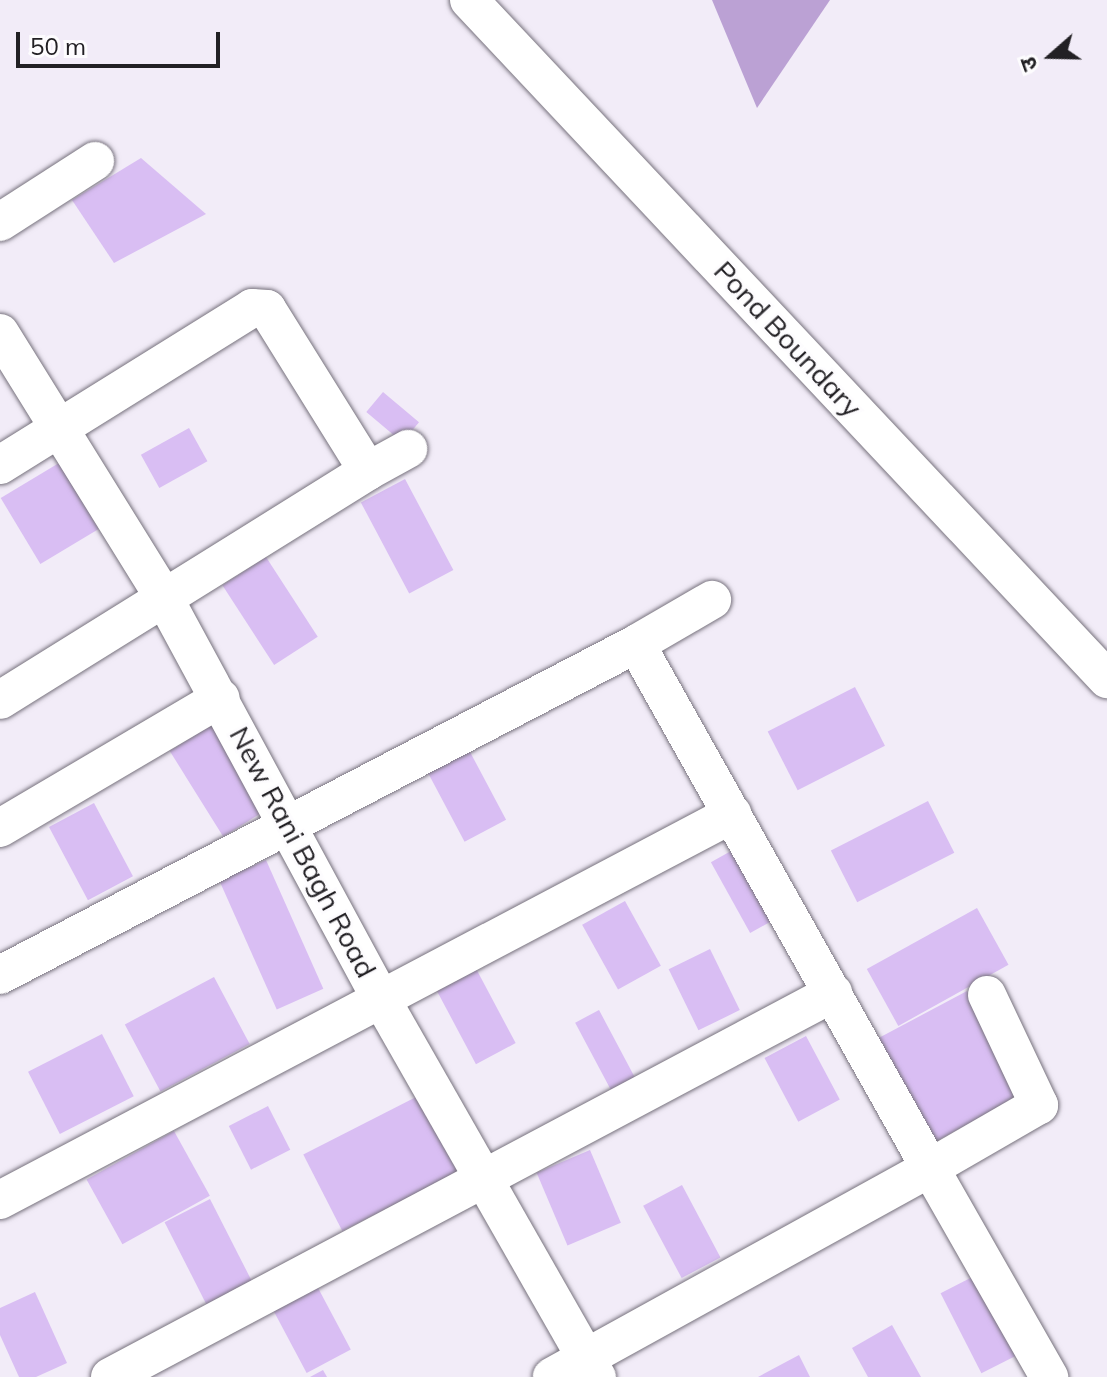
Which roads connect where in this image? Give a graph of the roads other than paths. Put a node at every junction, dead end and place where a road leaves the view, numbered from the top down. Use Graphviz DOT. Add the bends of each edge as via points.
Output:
graph roads {
  1 [pos="469,0"];
  2 [pos="95,161"];
  3 [pos="0,222"];
  4 [pos="0,333"];
  5 [pos="58,428"];
  6 [pos="408,449"];
  7 [pos="0,465"];
  8 [pos="368,471"];
  9 [pos="163,596"];
  10 [pos="712,600"];
  11 [pos="636,644"];
  12 [pos="1107,679"];
  13 [pos="221,698"];
  14 [pos="0,700"];
  15 [pos="732,814"];
  16 [pos="288,821"];
  17 [pos="0,828"];
  18 [pos="0,975"];
  19 [pos="833,993"];
  20 [pos="987,995"];
  21 [pos="380,997"];
  22 [pos="930,1168"];
  23 [pos="486,1179"];
  24 [pos="0,1200"];
  25 [pos="592,1368"];
  26 [pos="110,1377"];
  27 [pos="552,1377"];
  28 [pos="1049,1377"];
  1 -- 12 [label="street, Pond Boundary"];
  2 -- 3 [label="street"];
  4 -- 5 [label="street, New Rani Bagh Road"];
  5 -- 7 [label="street"];
  5 -- 8 [label="street" via="230,317 252,308 267,309"];
  5 -- 9 [label="street, New Rani Bagh Road"];
  6 -- 8 [label="street"];
  8 -- 9 [label="street"];
  9 -- 13 [label="street, New Rani Bagh Road"];
  9 -- 14 [label="street"];
  10 -- 11 [label="street"];
  11 -- 15 [label="street"];
  11 -- 16 [label="street"];
  13 -- 16 [label="street, New Rani Bagh Road"];
  13 -- 17 [label="street"];
  15 -- 19 [label="street"];
  15 -- 21 [label="street"];
  16 -- 18 [label="street"];
  16 -- 21 [label="street, New Rani Bagh Road"];
  19 -- 22 [label="street"];
  19 -- 23 [label="street"];
  20 -- 22 [label="street" via="1039,1105"];
  21 -- 23 [label="street, New Rani Bagh Road"];
  21 -- 24 [label="street"];
  22 -- 25 [label="street"];
  22 -- 28 [label="street"];
  23 -- 25 [label="street, New Rani Bagh Road"];
  23 -- 26 [label="street"];
  25 -- 27 [label="street"];
}
